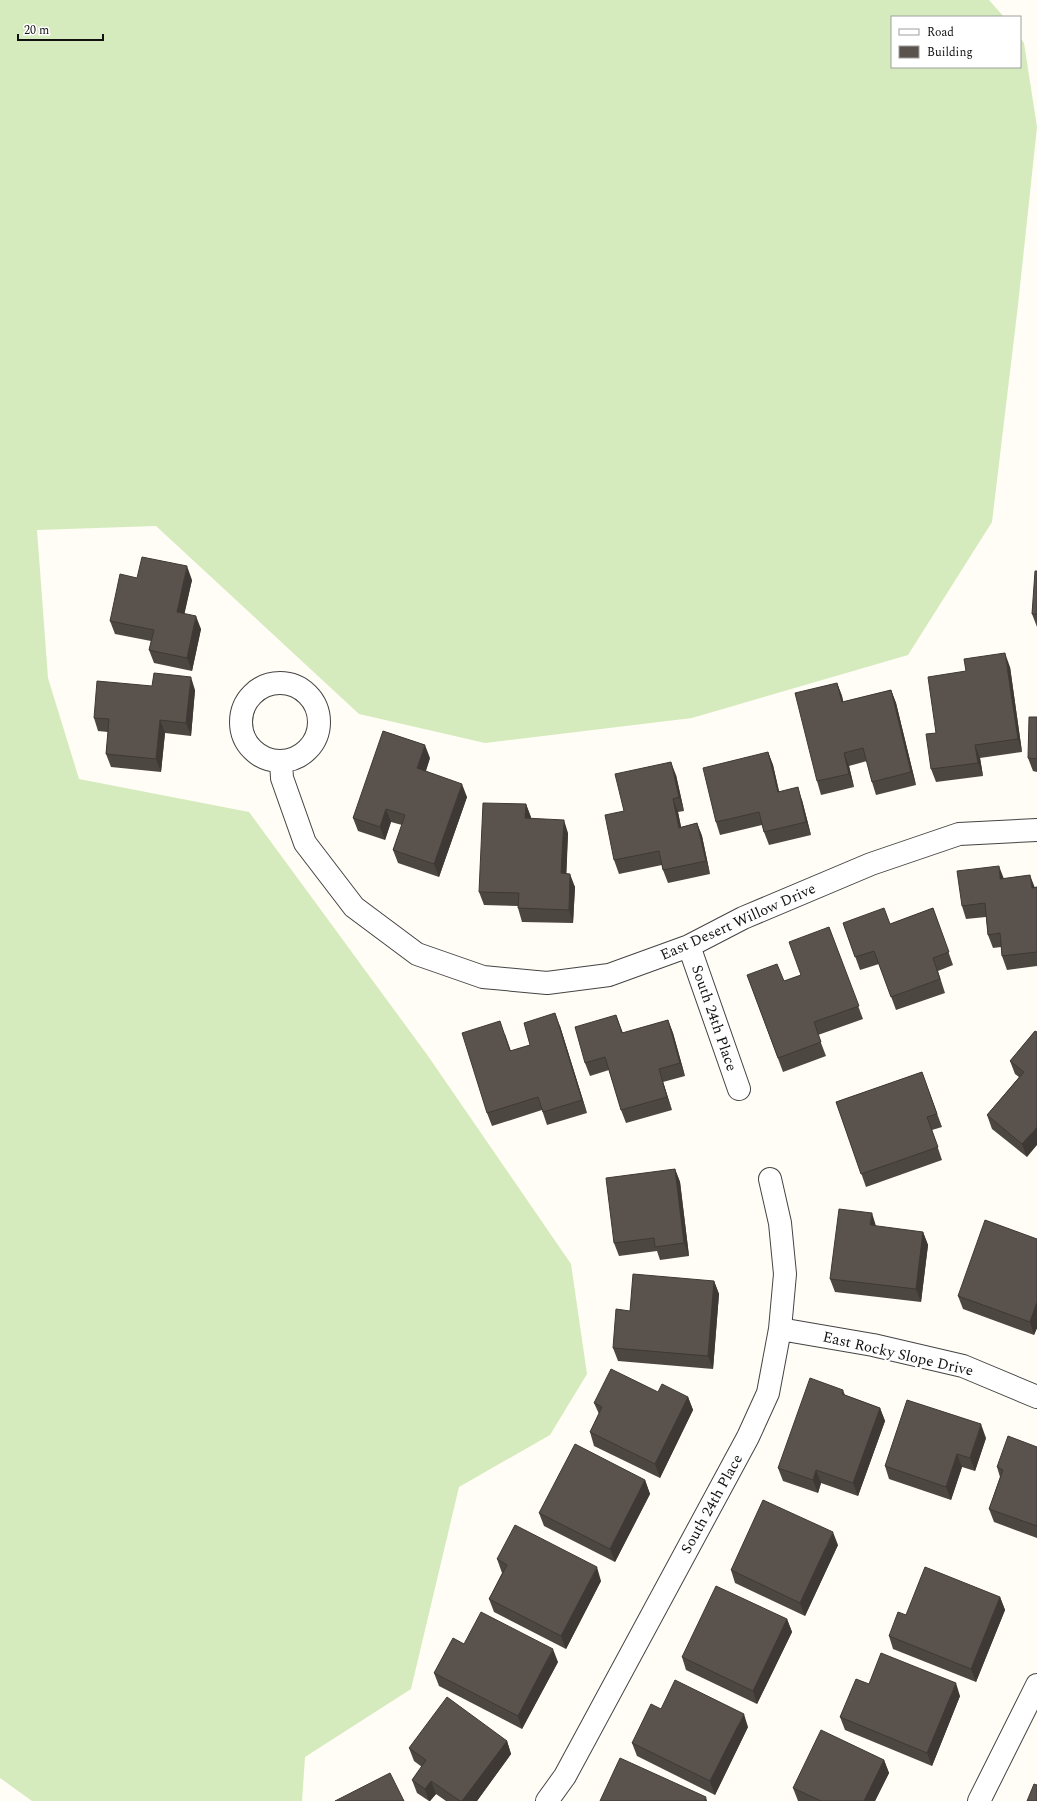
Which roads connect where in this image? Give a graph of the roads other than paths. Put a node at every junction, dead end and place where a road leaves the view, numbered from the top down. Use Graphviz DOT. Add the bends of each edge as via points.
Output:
graph roads {
  1 [pos="281,761"];
  2 [pos="1037,830"];
  3 [pos="689,946"];
  4 [pos="739,1090"];
  5 [pos="770,1179"];
  6 [pos="780,1329"];
  7 [pos="1037,1396"];
  8 [pos="1037,1685"];
  9 [pos="547,1801"];
  10 [pos="979,1801"];
  1 -- 3 [label="street, East Desert Willow Drive" via="282,778 305,843 354,907 417,954 483,977 547,983 609,975"];
  2 -- 3 [label="street, East Desert Willow Drive" via="958,834 871,864 743,918"];
  3 -- 4 [label="street, South 24th Place"];
  5 -- 6 [label="street, South 24th Place" via="780,1223 785,1274"];
  6 -- 7 [label="street, East Rocky Slope Drive" via="873,1345 963,1366"];
  6 -- 9 [label="street, South 24th Place" via="768,1393 748,1437 565,1776"];
  8 -- 10 [label="street"];
}
